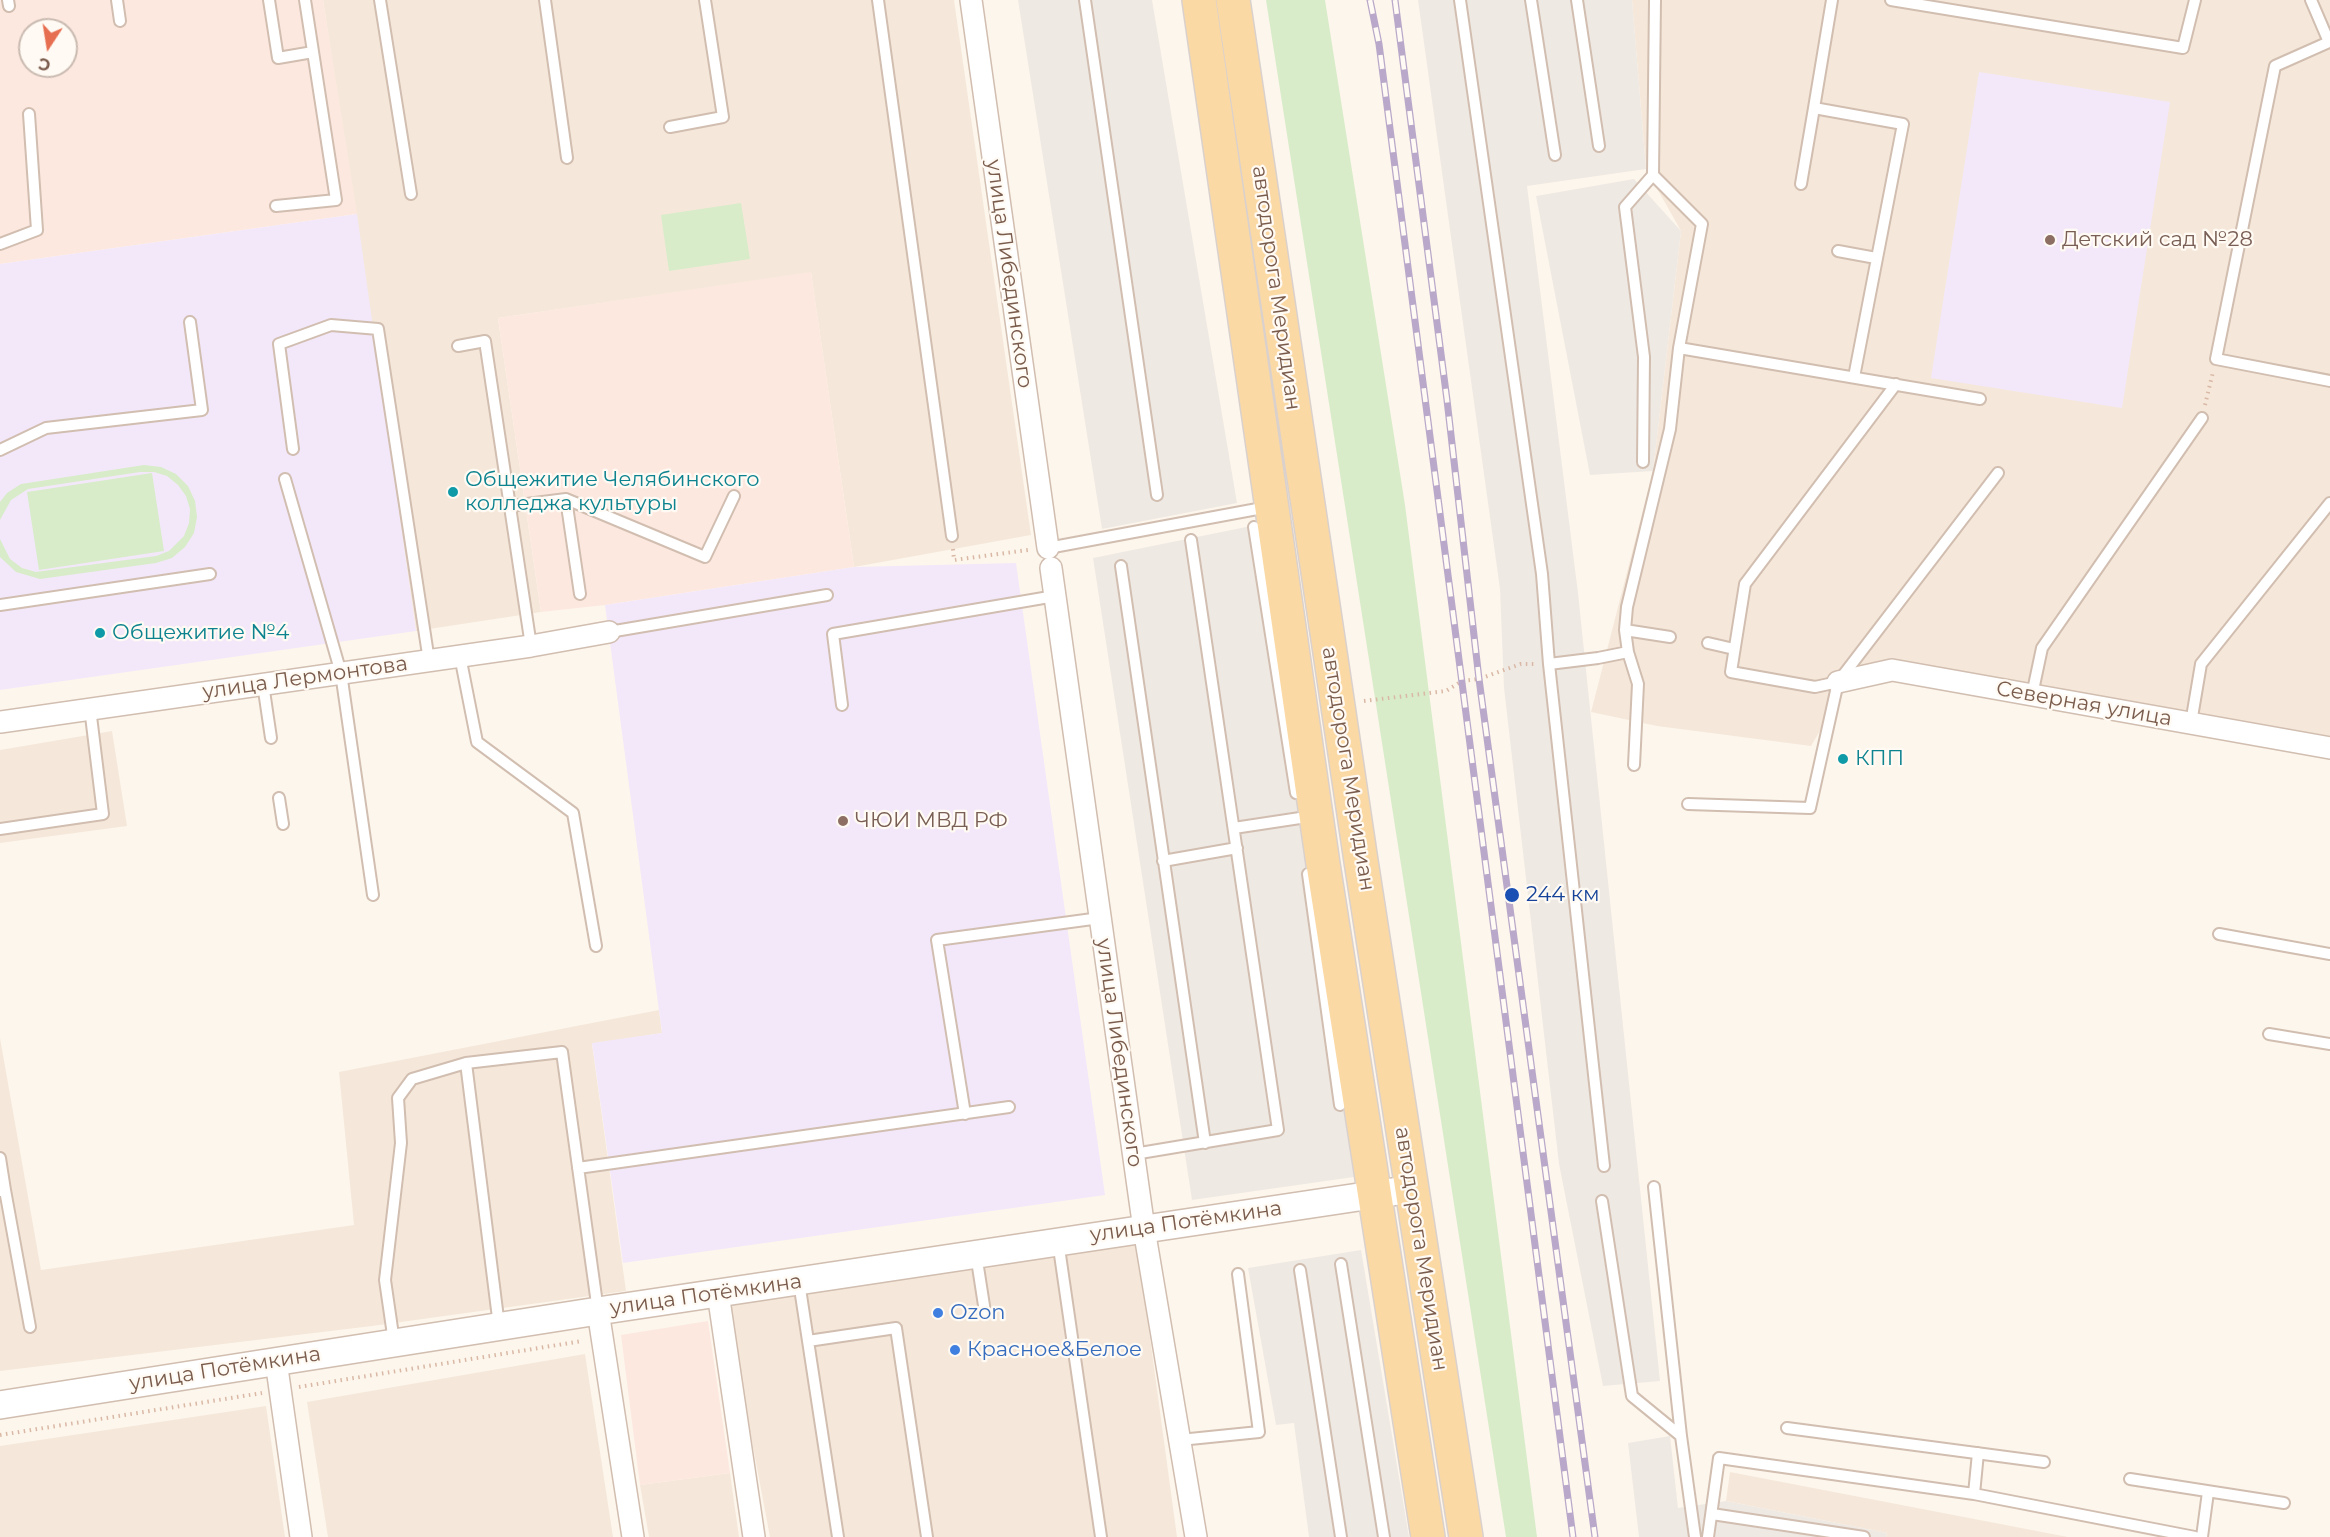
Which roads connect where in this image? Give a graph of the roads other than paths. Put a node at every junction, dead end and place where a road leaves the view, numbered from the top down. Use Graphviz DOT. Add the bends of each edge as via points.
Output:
graph roads {
  1 [pos="117,0"];
  2 [pos="270,0"];
  3 [pos="304,0"];
  4 [pos="380,0"];
  5 [pos="544,0"];
  6 [pos="705,0"];
  7 [pos="878,0"];
  8 [pos="971,0"];
  9 [pos="1085,0"];
  10 [pos="1199,0"];
  11 [pos="1233,0"];
  12 [pos="1460,0"];
  13 [pos="1531,0"];
  14 [pos="1577,0"];
  15 [pos="1655,0"];
  16 [pos="1832,0"];
  17 [pos="1891,0"];
  18 [pos="2195,0"];
  19 [pos="2311,0"];
  20 [pos="120,21"];
  21 [pos="2330,42"];
  22 [pos="313,52"];
  23 [pos="1814,108"];
  24 [pos="29,114"];
  25 [pos="670,127"];
  26 [pos="1599,146"];
  27 [pos="1555,155"];
  28 [pos="567,158"];
  29 [pos="1653,175"];
  30 [pos="1801,184"];
  31 [pos="411,194"];
  32 [pos="276,206"];
  33 [pos="0,244"];
  34 [pos="1838,251"];
  35 [pos="1876,258"];
  36 [pos="190,322"];
  37 [pos="458,346"];
  38 [pos="1679,348"];
  39 [pos="1854,377"];
  40 [pos="2330,381"];
  41 [pos="1896,384"];
  42 [pos="1980,399"];
  43 [pos="2202,418"];
  44 [pos="293,449"];
  45 [pos="0,450"];
  46 [pos="1643,462"];
  47 [pos="1998,474"];
  48 [pos="285,479"];
  49 [pos="1157,495"];
  50 [pos="734,496"];
  51 [pos="566,499"];
  52 [pos="2330,503"];
  53 [pos="511,506"];
  54 [pos="1262,517"];
  55 [pos="952,536"];
  56 [pos="1191,540"];
  57 [pos="1049,558"];
  58 [pos="1121,566"];
  59 [pos="210,574"];
  60 [pos="580,594"];
  61 [pos="827,595"];
  62 [pos="1055,596"];
  63 [pos="0,605"];
  64 [pos="1625,630"];
  65 [pos="609,632"];
  66 [pos="1670,637"];
  67 [pos="1708,643"];
  68 [pos="531,646"];
  69 [pos="1734,649"];
  70 [pos="1628,652"];
  71 [pos="460,656"];
  72 [pos="429,661"];
  73 [pos="1549,664"];
  74 [pos="341,673"];
  75 [pos="1838,682"];
  76 [pos="263,684"];
  77 [pos="2032,695"];
  78 [pos="842,705"];
  79 [pos="90,708"];
  80 [pos="0,722"];
  81 [pos="2191,723"];
  82 [pos="270,738"];
  83 [pos="2330,748"];
  84 [pos="1634,765"];
  85 [pos="279,798"];
  86 [pos="1688,804"];
  87 [pos="283,824"];
  88 [pos="1234,828"];
  89 [pos="0,829"];
  90 [pos="1237,848"];
  91 [pos="1163,861"];
  92 [pos="1307,864"];
  93 [pos="373,895"];
  94 [pos="1100,918"];
  95 [pos="2219,934"];
  96 [pos="596,946"];
  97 [pos="2330,954"];
  98 [pos="2269,1034"];
  99 [pos="2330,1044"];
  100 [pos="466,1063"];
  101 [pos="1340,1105"];
  102 [pos="1009,1107"];
  103 [pos="965,1114"];
  104 [pos="1204,1143"];
  105 [pos="1134,1154"];
  106 [pos="0,1158"];
  107 [pos="1604,1166"];
  108 [pos="578,1168"];
  109 [pos="1654,1187"];
  110 [pos="1412,1189"];
  111 [pos="3,1190"];
  112 [pos="1375,1194"];
  113 [pos="1602,1201"];
  114 [pos="1144,1229"];
  115 [pos="1058,1241"];
  116 [pos="976,1254"];
  117 [pos="1341,1264"];
  118 [pos="1300,1270"];
  119 [pos="1238,1274"];
  120 [pos="799,1281"];
  121 [pos="718,1293"];
  122 [pos="598,1311"];
  123 [pos="985,1312"];
  124 [pos="499,1326"];
  125 [pos="30,1327"];
  126 [pos="808,1341"];
  127 [pos="394,1342"];
  128 [pos="276,1361"];
  129 [pos="0,1405"];
  130 [pos="1787,1428"];
  131 [pos="1681,1436"];
  132 [pos="1180,1440"];
  133 [pos="1978,1453"];
  134 [pos="2044,1462"];
  135 [pos="2130,1479"];
  136 [pos="2208,1492"];
  137 [pos="1974,1494"];
  138 [pos="2284,1503"];
  139 [pos="1712,1514"];
  140 [pos="1807,1533"];
  141 [pos="2167,1535"];
  142 [pos="301,1537"];
  143 [pos="633,1537"];
  144 [pos="754,1537"];
  145 [pos="838,1537"];
  146 [pos="927,1537"];
  147 [pos="1101,1537"];
  148 [pos="1196,1537"];
  149 [pos="1341,1537"];
  150 [pos="1384,1537"];
  151 [pos="1428,1537"];
  152 [pos="1466,1537"];
  153 [pos="1695,1537"];
  154 [pos="1708,1537"];
  155 [pos="1864,1537"];
  156 [pos="2196,1537"];
  157 [pos="2202,1537"];
  1 -- 20 [label="lane"];
  2 -- 22 [label="lane" via="278,58"];
  3 -- 22 [label="lane"];
  4 -- 31 [label="lane"];
  5 -- 28 [label="lane"];
  6 -- 25 [label="lane" via="723,117"];
  7 -- 55 [label="lane"];
  8 -- 57 [label="street, улица Либединского"];
  9 -- 49 [label="lane"];
  10 -- 54 [label="main road, автодорога Меридиан"];
  11 -- 110 [label="main road, автодорога Меридиан"];
  12 -- 73 [label="lane" via="1542,574"];
  13 -- 27 [label="lane"];
  14 -- 26 [label="lane"];
  15 -- 29 [label="lane"];
  16 -- 23 [label="lane"];
  17 -- 18 [label="lane" via="2183,48"];
  19 -- 21 [label="lane"];
  21 -- 40 [label="lane" via="2275,66 2216,359"];
  22 -- 32 [label="lane" via="336,200"];
  23 -- 30 [label="lane"];
  23 -- 35 [label="lane" via="1903,124"];
  24 -- 33 [label="lane" via="37,230"];
  29 -- 38 [label="lane" via="1702,224"];
  29 -- 46 [label="lane" via="1625,207 1644,357"];
  34 -- 35 [label="lane"];
  35 -- 39 [label="lane"];
  36 -- 45 [label="lane" via="202,410 46,428"];
  37 -- 53 [label="lane" via="485,341"];
  38 -- 39 [label="lane"];
  38 -- 64 [label="lane" via="1670,429"];
  39 -- 41 [label="lane"];
  41 -- 42 [label="lane"];
  41 -- 69 [label="lane" via="1745,584"];
  43 -- 77 [label="lane" via="2042,648"];
  44 -- 72 [label="lane" via="279,344 332,325 378,329"];
  47 -- 75 [label="lane"];
  48 -- 74 [label="lane"];
  50 -- 51 [label="lane" via="705,557"];
  51 -- 53 [label="lane"];
  51 -- 60 [label="lane"];
  52 -- 81 [label="lane" via="2201,664"];
  53 -- 68 [label="lane"];
  54 -- 57 [label="lane"];
  54 -- 88 [label="lane" via="1301,824"];
  54 -- 112 [label="main road, автодорога Меридиан"];
  56 -- 88 [label="lane"];
  57 -- 62 [label="street, улица Либединского"];
  58 -- 91 [label="lane"];
  59 -- 63 [label="lane"];
  61 -- 65 [label="lane"];
  62 -- 78 [label="lane" via="833,633"];
  62 -- 94 [label="street, улица Либединского"];
  64 -- 66 [label="lane"];
  64 -- 70 [label="lane"];
  65 -- 68 [label="street, улица Лермонтова"];
  67 -- 69 [label="lane"];
  68 -- 71 [label="street, улица Лермонтова"];
  69 -- 75 [label="lane" via="1731,672 1815,687"];
  70 -- 73 [label="lane"];
  70 -- 84 [label="lane" via="1638,684"];
  71 -- 72 [label="street, улица Лермонтова"];
  71 -- 96 [label="lane" via="477,742 573,813"];
  72 -- 74 [label="street, улица Лермонтова"];
  73 -- 107 [label="lane"];
  74 -- 76 [label="street, улица Лермонтова"];
  74 -- 93 [label="lane"];
  75 -- 77 [label="street, Северная улица" via="1892,670"];
  75 -- 86 [label="lane" via="1810,808"];
  76 -- 79 [label="street, улица Лермонтова"];
  76 -- 82 [label="lane"];
  77 -- 81 [label="street, Северная улица"];
  79 -- 80 [label="street, улица Лермонтова"];
  79 -- 89 [label="lane" via="103,814"];
  81 -- 83 [label="street, Северная улица"];
  85 -- 87 [label="lane"];
  88 -- 90 [label="lane"];
  90 -- 91 [label="lane"];
  90 -- 104 [label="lane" via="1278,1130"];
  91 -- 104 [label="lane"];
  92 -- 101 [label="lane"];
  94 -- 103 [label="lane" via="937,940"];
  94 -- 105 [label="street, улица Либединского"];
  95 -- 97 [label="lane"];
  98 -- 99 [label="lane"];
  100 -- 108 [label="lane" via="562,1053"];
  100 -- 124 [label="lane"];
  100 -- 127 [label="lane" via="412,1080 398,1098 401,1143 385,1280"];
  102 -- 103 [label="lane"];
  103 -- 108 [label="lane"];
  104 -- 105 [label="lane"];
  105 -- 114 [label="street, улица Либединского"];
  106 -- 111 [label="lane"];
  108 -- 122 [label="lane"];
  109 -- 131 [label="lane"];
  110 -- 112 [label="street, улица Потёмкина"];
  110 -- 152 [label="main road, автодорога Меридиан"];
  111 -- 125 [label="lane"];
  112 -- 114 [label="street, улица Потёмкина"];
  112 -- 151 [label="main road, автодорога Меридиан"];
  113 -- 131 [label="lane" via="1632,1396"];
  114 -- 115 [label="street, улица Потёмкина"];
  114 -- 132 [label="street, улица Либединского"];
  115 -- 116 [label="street, улица Потёмкина"];
  115 -- 147 [label="lane"];
  116 -- 120 [label="street, улица Потёмкина"];
  116 -- 123 [label="lane"];
  117 -- 150 [label="lane"];
  118 -- 149 [label="lane"];
  119 -- 132 [label="lane" via="1259,1432"];
  120 -- 121 [label="street, улица Потёмкина"];
  120 -- 126 [label="lane"];
  121 -- 122 [label="street, улица Потёмкина"];
  121 -- 144 [label="street"];
  122 -- 124 [label="street, улица Потёмкина"];
  122 -- 143 [label="street"];
  124 -- 127 [label="street, улица Потёмкина"];
  126 -- 145 [label="lane"];
  126 -- 146 [label="lane" via="897,1328"];
  127 -- 128 [label="street, улица Потёмкина"];
  128 -- 129 [label="street, улица Потёмкина"];
  128 -- 142 [label="street"];
  130 -- 133 [label="lane"];
  131 -- 153 [label="lane"];
  132 -- 148 [label="street, улица Либединского"];
  133 -- 134 [label="lane"];
  133 -- 137 [label="lane"];
  135 -- 136 [label="lane"];
  136 -- 138 [label="lane"];
  136 -- 157 [label="lane"];
  137 -- 139 [label="lane" via="1719,1458"];
  137 -- 141 [label="lane"];
  139 -- 140 [label="lane"];
  139 -- 154 [label="lane"];
  140 -- 155 [label="lane"];
  141 -- 156 [label="lane"];
}
